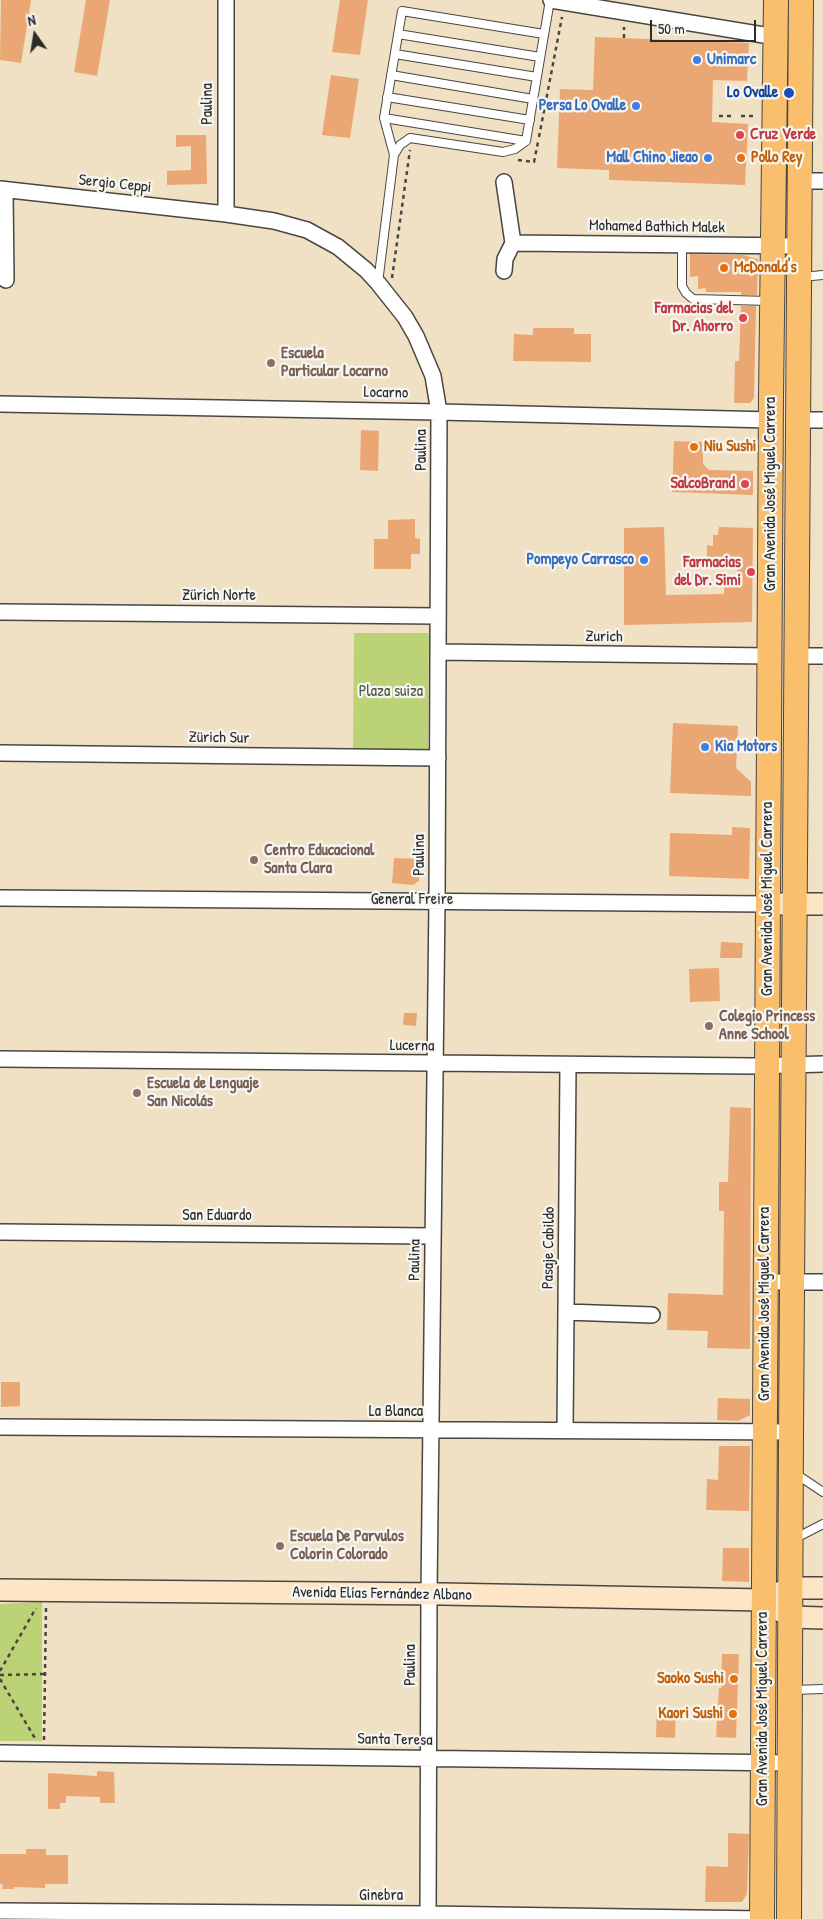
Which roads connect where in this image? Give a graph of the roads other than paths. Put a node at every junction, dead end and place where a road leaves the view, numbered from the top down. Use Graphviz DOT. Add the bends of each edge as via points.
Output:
graph roads {
  1 [pos="226,0"];
  2 [pos="550,0"];
  3 [pos="776,0"];
  4 [pos="801,0"];
  5 [pos="602,4"];
  6 [pos="398,34"];
  7 [pos="544,34"];
  8 [pos="776,37"];
  9 [pos="395,54"];
  10 [pos="540,57"];
  11 [pos="391,75"];
  12 [pos="537,78"];
  13 [pos="388,97"];
  14 [pos="533,99"];
  15 [pos="384,118"];
  16 [pos="530,120"];
  17 [pos="526,141"];
  18 [pos="394,155"];
  19 [pos="812,181"];
  20 [pos="504,182"];
  21 [pos="3,189"];
  22 [pos="226,214"];
  23 [pos="513,243"];
  24 [pos="682,244"];
  25 [pos="773,246"];
  26 [pos="800,246"];
  27 [pos="504,271"];
  28 [pos="823,275"];
  29 [pos="799,277"];
  30 [pos="6,280"];
  31 [pos="378,283"];
  32 [pos="773,301"];
  33 [pos="0,404"];
  34 [pos="439,412"];
  35 [pos="799,420"];
  36 [pos="823,420"];
  37 [pos="771,430"];
  38 [pos="0,612"];
  39 [pos="438,616"];
  40 [pos="438,652"];
  41 [pos="770,656"];
  42 [pos="797,656"];
  43 [pos="823,656"];
  44 [pos="0,753"];
  45 [pos="438,758"];
  46 [pos="0,898"];
  47 [pos="437,900"];
  48 [pos="768,904"];
  49 [pos="796,904"];
  50 [pos="823,904"];
  51 [pos="0,1059"];
  52 [pos="435,1063"];
  53 [pos="794,1064"];
  54 [pos="823,1064"];
  55 [pos="568,1065"];
  56 [pos="767,1066"];
  57 [pos="0,1232"];
  58 [pos="433,1236"];
  59 [pos="766,1282"];
  60 [pos="792,1282"];
  61 [pos="823,1282"];
  62 [pos="566,1312"];
  63 [pos="652,1315"];
  64 [pos="0,1427"];
  65 [pos="431,1430"];
  66 [pos="564,1431"];
  67 [pos="764,1432"];
  68 [pos="791,1432"];
  69 [pos="791,1470"];
  70 [pos="823,1492"];
  71 [pos="823,1524"];
  72 [pos="790,1542"];
  73 [pos="790,1588"];
  74 [pos="823,1588"];
  75 [pos="0,1590"];
  76 [pos="429,1594"];
  77 [pos="764,1600"];
  78 [pos="790,1617"];
  79 [pos="821,1620"];
  80 [pos="823,1689"];
  81 [pos="790,1690"];
  82 [pos="0,1753"];
  83 [pos="428,1758"];
  84 [pos="763,1762"];
  85 [pos="790,1763"];
  86 [pos="0,1911"];
  87 [pos="25,1915"];
  88 [pos="190,1916"];
  89 [pos="428,1916"];
  90 [pos="603,1918"];
  91 [pos="762,1919"];
  92 [pos="789,1919"];
  1 -- 22 [label="street, Paulina"];
  2 -- 5 [label="street"];
  2 -- 7 [label="lane"];
  3 -- 8 [label="main road, Gran Avenida José Miguel Carrera"];
  4 -- 19 [label="main road, Gran Avenida José Miguel Carrera"];
  5 -- 8 [label="street"];
  6 -- 7 [label="lane" via="402,11"];
  6 -- 9 [label="lane"];
  6 -- 10 [label="lane"];
  7 -- 10 [label="lane"];
  8 -- 25 [label="main road, Gran Avenida José Miguel Carrera"];
  9 -- 11 [label="lane"];
  9 -- 12 [label="lane"];
  10 -- 12 [label="lane"];
  11 -- 13 [label="lane"];
  11 -- 14 [label="lane"];
  12 -- 14 [label="lane"];
  13 -- 15 [label="lane"];
  13 -- 16 [label="lane"];
  14 -- 16 [label="lane"];
  15 -- 17 [label="lane"];
  15 -- 18 [label="lane"];
  16 -- 17 [label="lane"];
  17 -- 18 [label="lane" via="515,150 503,152 410,138"];
  18 -- 31 [label="lane"];
  19 -- 26 [label="main road, Gran Avenida José Miguel Carrera"];
  20 -- 23 [label="street"];
  21 -- 22 [label="street, Sergio Ceppi"];
  21 -- 30 [label="street"];
  22 -- 31 [label="street, Paulina" via="307,230 338,248"];
  23 -- 24 [label="street, Mohamed Bathich Malek"];
  23 -- 27 [label="street" via="505,259"];
  24 -- 25 [label="street, Mohamed Bathich Malek"];
  24 -- 32 [label="lane" via="682,286 693,299"];
  25 -- 26 [label="street, Mohamed Bathich Malek"];
  25 -- 32 [label="main road, Gran Avenida José Miguel Carrera"];
  26 -- 29 [label="main road, Gran Avenida José Miguel Carrera"];
  28 -- 29 [label="lane"];
  29 -- 35 [label="main road, Gran Avenida José Miguel Carrera"];
  31 -- 34 [label="street, Paulina" via="405,317 423,349 433,376"];
  32 -- 37 [label="main road, Gran Avenida José Miguel Carrera"];
  33 -- 34 [label="street, Locarno"];
  34 -- 37 [label="street, Locarno"];
  34 -- 39 [label="street, Paulina"];
  35 -- 36 [label="street"];
  35 -- 37 [label="main road"];
  35 -- 42 [label="main road, Gran Avenida José Miguel Carrera"];
  37 -- 41 [label="main road, Gran Avenida José Miguel Carrera"];
  38 -- 39 [label="street, Zürich Norte"];
  39 -- 40 [label="street, Paulina"];
  40 -- 41 [label="street, Zurich"];
  40 -- 45 [label="street, Paulina"];
  41 -- 48 [label="main road, Gran Avenida José Miguel Carrera"];
  42 -- 43 [label="street"];
  42 -- 49 [label="main road, Gran Avenida José Miguel Carrera"];
  44 -- 45 [label="street, Zürich Sur"];
  45 -- 47 [label="street, Paulina"];
  46 -- 47 [label="street, General Freire"];
  47 -- 48 [label="street, General Freire"];
  47 -- 52 [label="street, Paulina"];
  48 -- 49 [label="street, General Freire"];
  48 -- 56 [label="main road, Gran Avenida José Miguel Carrera"];
  49 -- 50 [label="street, General Freire"];
  49 -- 53 [label="main road, Gran Avenida José Miguel Carrera"];
  51 -- 52 [label="street, Lucerna"];
  52 -- 55 [label="street, Lucerna"];
  52 -- 58 [label="street, Paulina"];
  53 -- 54 [label="street, Lucerna"];
  53 -- 56 [label="street, Lucerna"];
  53 -- 60 [label="main road, Gran Avenida José Miguel Carrera"];
  55 -- 56 [label="street, Lucerna"];
  55 -- 62 [label="street, Pasaje Cabildo"];
  56 -- 59 [label="main road, Gran Avenida José Miguel Carrera"];
  57 -- 58 [label="street, San Eduardo"];
  58 -- 65 [label="street, Paulina"];
  59 -- 60 [label="street"];
  59 -- 67 [label="main road, Gran Avenida José Miguel Carrera"];
  60 -- 61 [label="street"];
  60 -- 68 [label="main road, Gran Avenida José Miguel Carrera"];
  62 -- 63 [label="street"];
  62 -- 66 [label="street, Pasaje Cabildo"];
  64 -- 65 [label="street, La Blanca"];
  65 -- 66 [label="street, La Blanca"];
  65 -- 76 [label="street, Paulina"];
  66 -- 67 [label="street, La Blanca"];
  67 -- 68 [label="street, La Blanca"];
  67 -- 77 [label="main road, Gran Avenida José Miguel Carrera"];
  68 -- 69 [label="main road, Gran Avenida José Miguel Carrera"];
  69 -- 70 [label="lane"];
  69 -- 72 [label="main road, Gran Avenida José Miguel Carrera"];
  71 -- 72 [label="lane"];
  72 -- 73 [label="main road, Gran Avenida José Miguel Carrera"];
  73 -- 74 [label="street, Avenida Elías Fernández Albano"];
  73 -- 77 [label="street, Avenida Elías Fernández Albano"];
  73 -- 78 [label="main road, Gran Avenida José Miguel Carrera"];
  75 -- 76 [label="street, Avenida Elías Fernández Albano"];
  76 -- 77 [label="street, Avenida Elías Fernández Albano"];
  76 -- 83 [label="street, Paulina"];
  77 -- 78 [label="street"];
  77 -- 84 [label="main road, Gran Avenida José Miguel Carrera"];
  78 -- 79 [label="street"];
  78 -- 81 [label="main road, Gran Avenida José Miguel Carrera"];
  80 -- 81 [label="lane"];
  81 -- 85 [label="main road, Gran Avenida José Miguel Carrera"];
  82 -- 83 [label="street, Santa Teresa"];
  83 -- 84 [label="street, Santa Teresa"];
  83 -- 89 [label="street, Paulina"];
  84 -- 85 [label="street, Santa Teresa"];
  84 -- 91 [label="main road, Gran Avenida José Miguel Carrera"];
  85 -- 92 [label="main road, Gran Avenida José Miguel Carrera"];
  86 -- 87 [label="street, Ginebra"];
  87 -- 88 [label="street, Ginebra"];
  88 -- 89 [label="street, Ginebra"];
  89 -- 90 [label="street, Ginebra"];
  90 -- 91 [label="street, Ginebra"];
}
